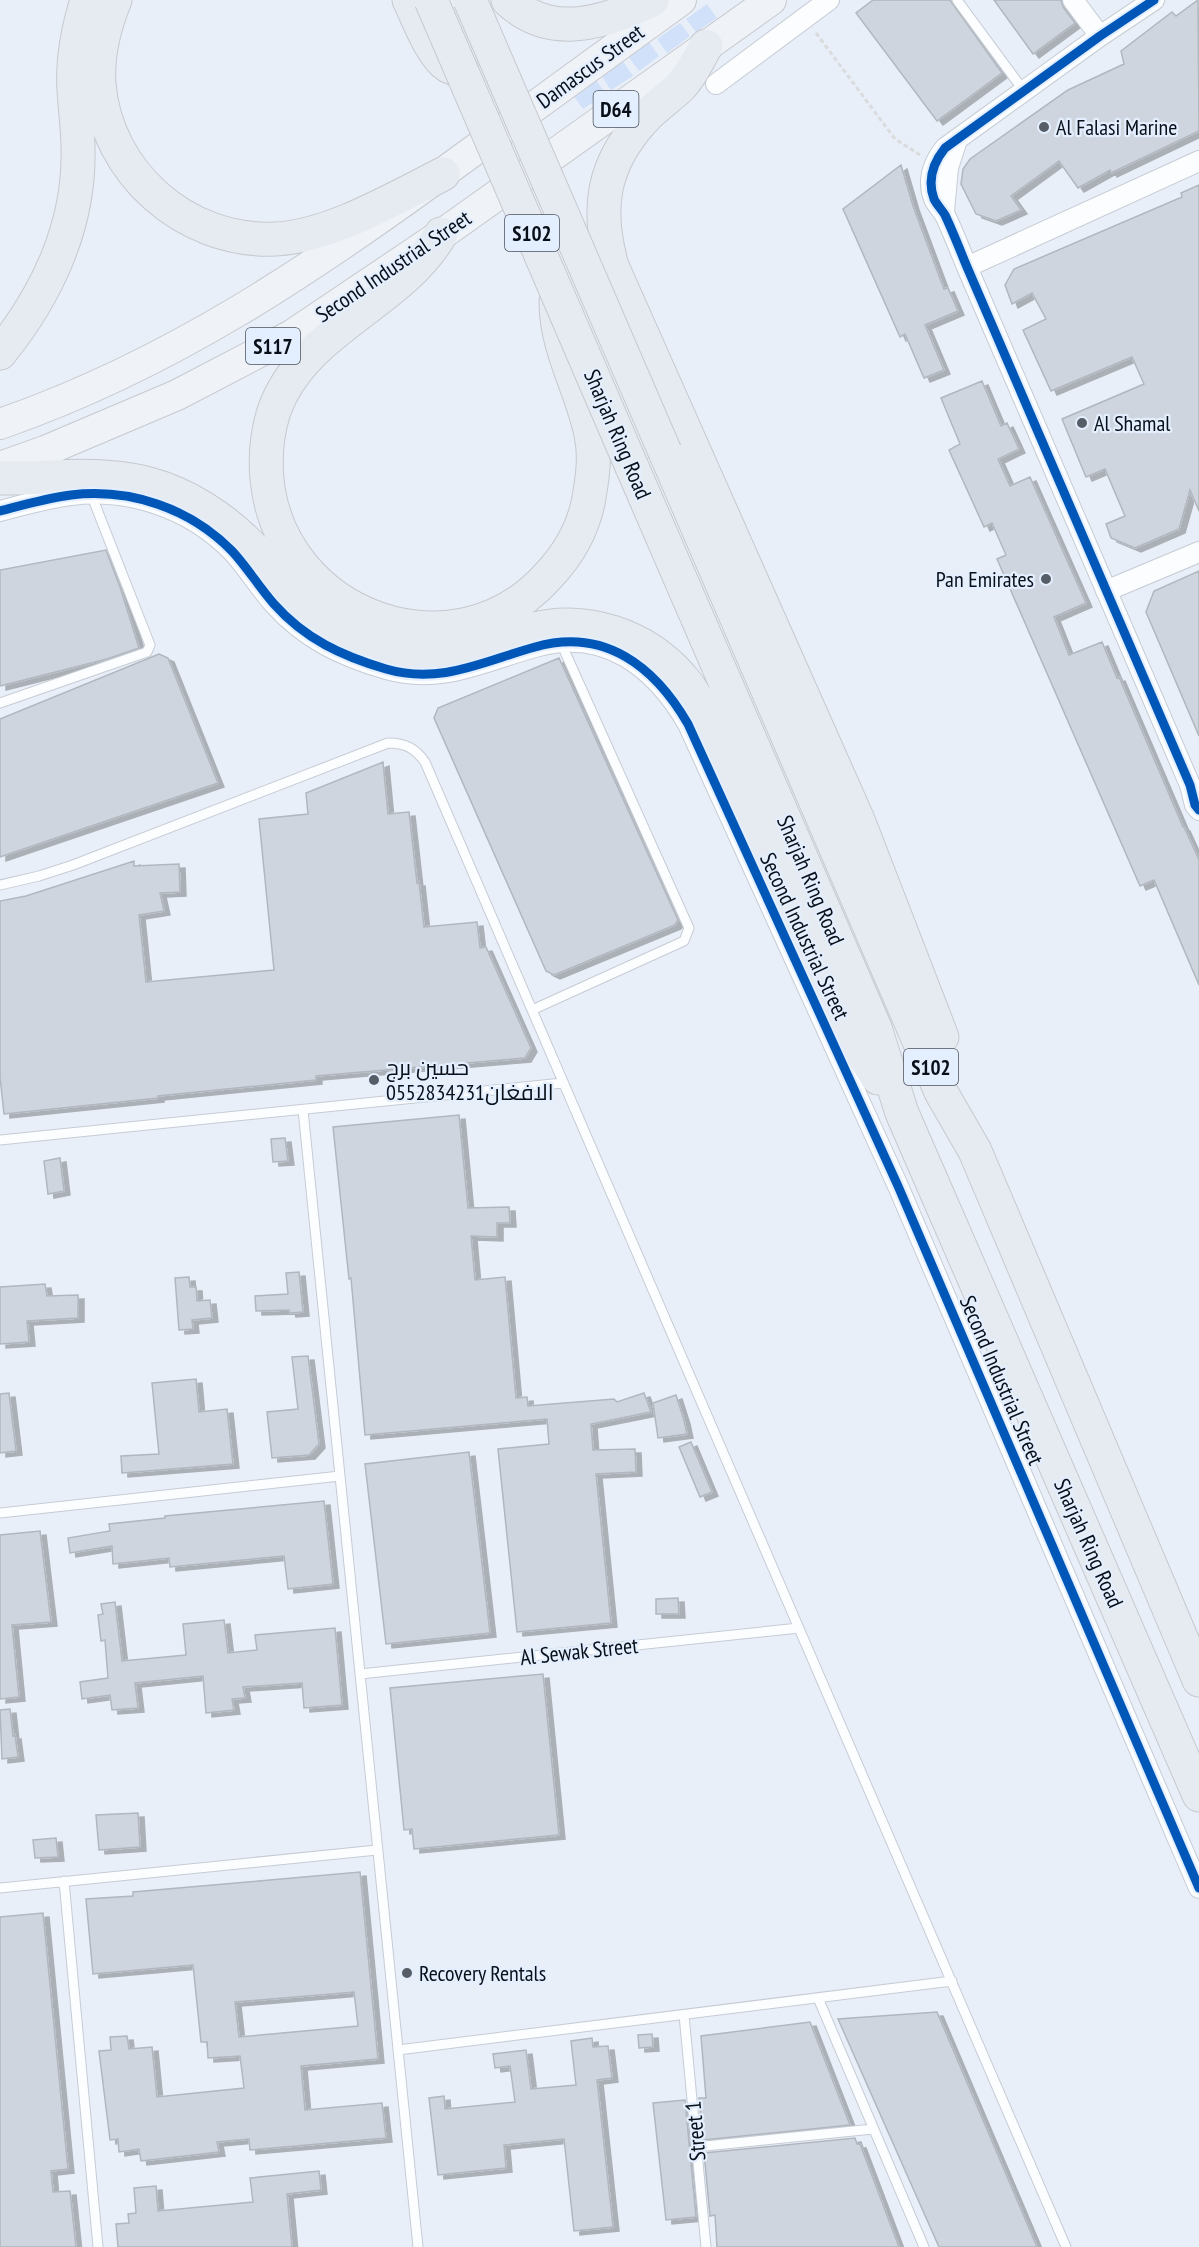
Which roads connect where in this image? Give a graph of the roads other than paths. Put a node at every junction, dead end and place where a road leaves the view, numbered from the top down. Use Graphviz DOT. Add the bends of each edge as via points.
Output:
graph roads {
  1 [pos="87,0"];
  2 [pos="115,0"];
  3 [pos="409,0"];
  4 [pos="431,0"];
  5 [pos="470,0"];
  6 [pos="508,0"];
  7 [pos="652,0"];
  8 [pos="681,0"];
  9 [pos="761,0"];
  10 [pos="771,0"];
  11 [pos="829,0"];
  12 [pos="957,0"];
  13 [pos="1072,0"];
  14 [pos="1154,0"];
  15 [pos="1100,36"];
  16 [pos="718,38"];
  17 [pos="462,71"];
  18 [pos="716,84"];
  19 [pos="1024,90"];
  20 [pos="499,132"];
  21 [pos="957,140"];
  22 [pos="1199,161"];
  23 [pos="443,174"];
  24 [pos="521,177"];
  25 [pos="944,213"];
  26 [pos="441,234"];
  27 [pos="967,267"];
  28 [pos="555,288"];
  29 [pos="0,353"];
  30 [pos="0,424"];
  31 [pos="0,467"];
  32 [pos="0,478"];
  33 [pos="91,494"];
  34 [pos="0,511"];
  35 [pos="1199,552"];
  36 [pos="1106,591"];
  37 [pos="561,643"];
  38 [pos="0,702"];
  39 [pos="1194,790"];
  40 [pos="1199,810"];
  41 [pos="0,885"];
  42 [pos="532,1010"];
  43 [pos="563,1083"];
  44 [pos="303,1110"];
  45 [pos="902,1113"];
  46 [pos="0,1140"];
  47 [pos="975,1151"];
  48 [pos="340,1476"];
  49 [pos="0,1513"];
  50 [pos="799,1628"];
  51 [pos="360,1674"];
  52 [pos="1199,1680"];
  53 [pos="1199,1795"];
  54 [pos="377,1850"];
  55 [pos="64,1881"];
  56 [pos="0,1888"];
  57 [pos="1199,1888"];
  58 [pos="952,1981"];
  59 [pos="818,1998"];
  60 [pos="684,2015"];
  61 [pos="398,2050"];
  62 [pos="873,2129"];
  63 [pos="696,2147"];
  64 [pos="98,2247"];
  65 [pos="418,2247"];
  66 [pos="706,2247"];
  67 [pos="924,2247"];
  68 [pos="1066,2247"];
  1 -- 29 [label="highway" via="74,62 78,151 69,225 42,294"];
  2 -- 23 [label="highway" via="99,55 99,84 113,139 145,187 191,221 246,238 303,235"];
  3 -- 17 [label="highway" via="440,58"];
  4 -- 17 [label="highway, Sharjah Ring Road / S102, bridge"];
  5 -- 47 [label="highway, Sharjah Ring Road / S102, bridge" via="941,1092"];
  6 -- 7 [label="highway" via="543,20 581,24 614,18"];
  8 -- 20 [label="main road, Damascus Street / D64"];
  9 -- 16 [label="main road"];
  10 -- 16 [label="main road, D64"];
  11 -- 18 [label="street"];
  12 -- 19 [label="lane"];
  13 -- 15 [label="street"];
  14 -- 15 [label="street"];
  15 -- 19 [label="street"];
  16 -- 24 [label="main road, D64"];
  16 -- 47 [label="highway" via="687,78 644,118 615,160 606,186 605,240 612,266 866,839 963,1089"];
  17 -- 28 [label="highway, Sharjah Ring Road / S102, bridge"];
  19 -- 21 [label="street"];
  20 -- 23 [label="main road, Second Industrial Street / S117"];
  21 -- 25 [label="street" via="946,176"];
  21 -- 25 [label="street" via="936,159 931,173 935,202"];
  22 -- 27 [label="street"];
  23 -- 30 [label="main road, Second Industrial Street / S117" via="276,288 189,340 113,379"];
  24 -- 26 [label="main road, Second Industrial Street / S117"];
  25 -- 27 [label="street"];
  26 -- 28 [label="highway" via="409,276 323,342 292,374 268,433 268,496 292,554 312,579 364,615 425,628 456,626 486,618 515,605 540,586 577,535 592,475 591,436 560,341"];
  26 -- 31 [label="main road, Second Industrial Street / S117" via="292,335 216,376 134,414"];
  27 -- 36 [label="street"];
  28 -- 45 [label="highway, Sharjah Ring Road / S102, bridge" via="875,1029"];
  32 -- 45 [label="highway" via="93,477 161,488 206,509 230,528 320,622 378,648 456,652 564,624 604,629 647,648 683,678 699,704 858,1047"];
  33 -- 34 [label="street, Second Industrial Street" via="60,496"];
  33 -- 37 [label="street, Second Industrial Street" via="149,501 195,521 232,551 298,628 324,646 358,661 391,671 452,673 537,646"];
  33 -- 38 [label="lane" via="150,645 147,652"];
  35 -- 36 [label="street"];
  36 -- 39 [label="street"];
  37 -- 42 [label="lane" via="689,928 684,941"];
  37 -- 57 [label="street, Second Industrial Street" via="586,644 632,660 654,677 688,724 898,1186"];
  39 -- 40 [label="street"];
  41 -- 42 [label="lane" via="73,865 387,742 399,743 409,746 425,762"];
  42 -- 43 [label="lane"];
  43 -- 44 [label="lane"];
  43 -- 50 [label="lane"];
  44 -- 46 [label="lane"];
  44 -- 48 [label="lane"];
  45 -- 53 [label="highway, Sharjah Ring Road / S102"];
  47 -- 52 [label="highway, Sharjah Ring Road / S102"];
  48 -- 49 [label="lane"];
  48 -- 51 [label="lane"];
  50 -- 51 [label="lane, Al Sewak Street"];
  50 -- 58 [label="lane"];
  51 -- 54 [label="lane"];
  54 -- 55 [label="lane"];
  54 -- 61 [label="lane"];
  55 -- 56 [label="lane"];
  55 -- 64 [label="lane"];
  58 -- 59 [label="lane"];
  58 -- 68 [label="lane"];
  59 -- 60 [label="lane"];
  59 -- 62 [label="lane"];
  60 -- 61 [label="lane"];
  60 -- 63 [label="lane, Street 1"];
  61 -- 65 [label="lane"];
  62 -- 63 [label="lane"];
  62 -- 67 [label="lane"];
  63 -- 66 [label="lane, Street 1"];
}
